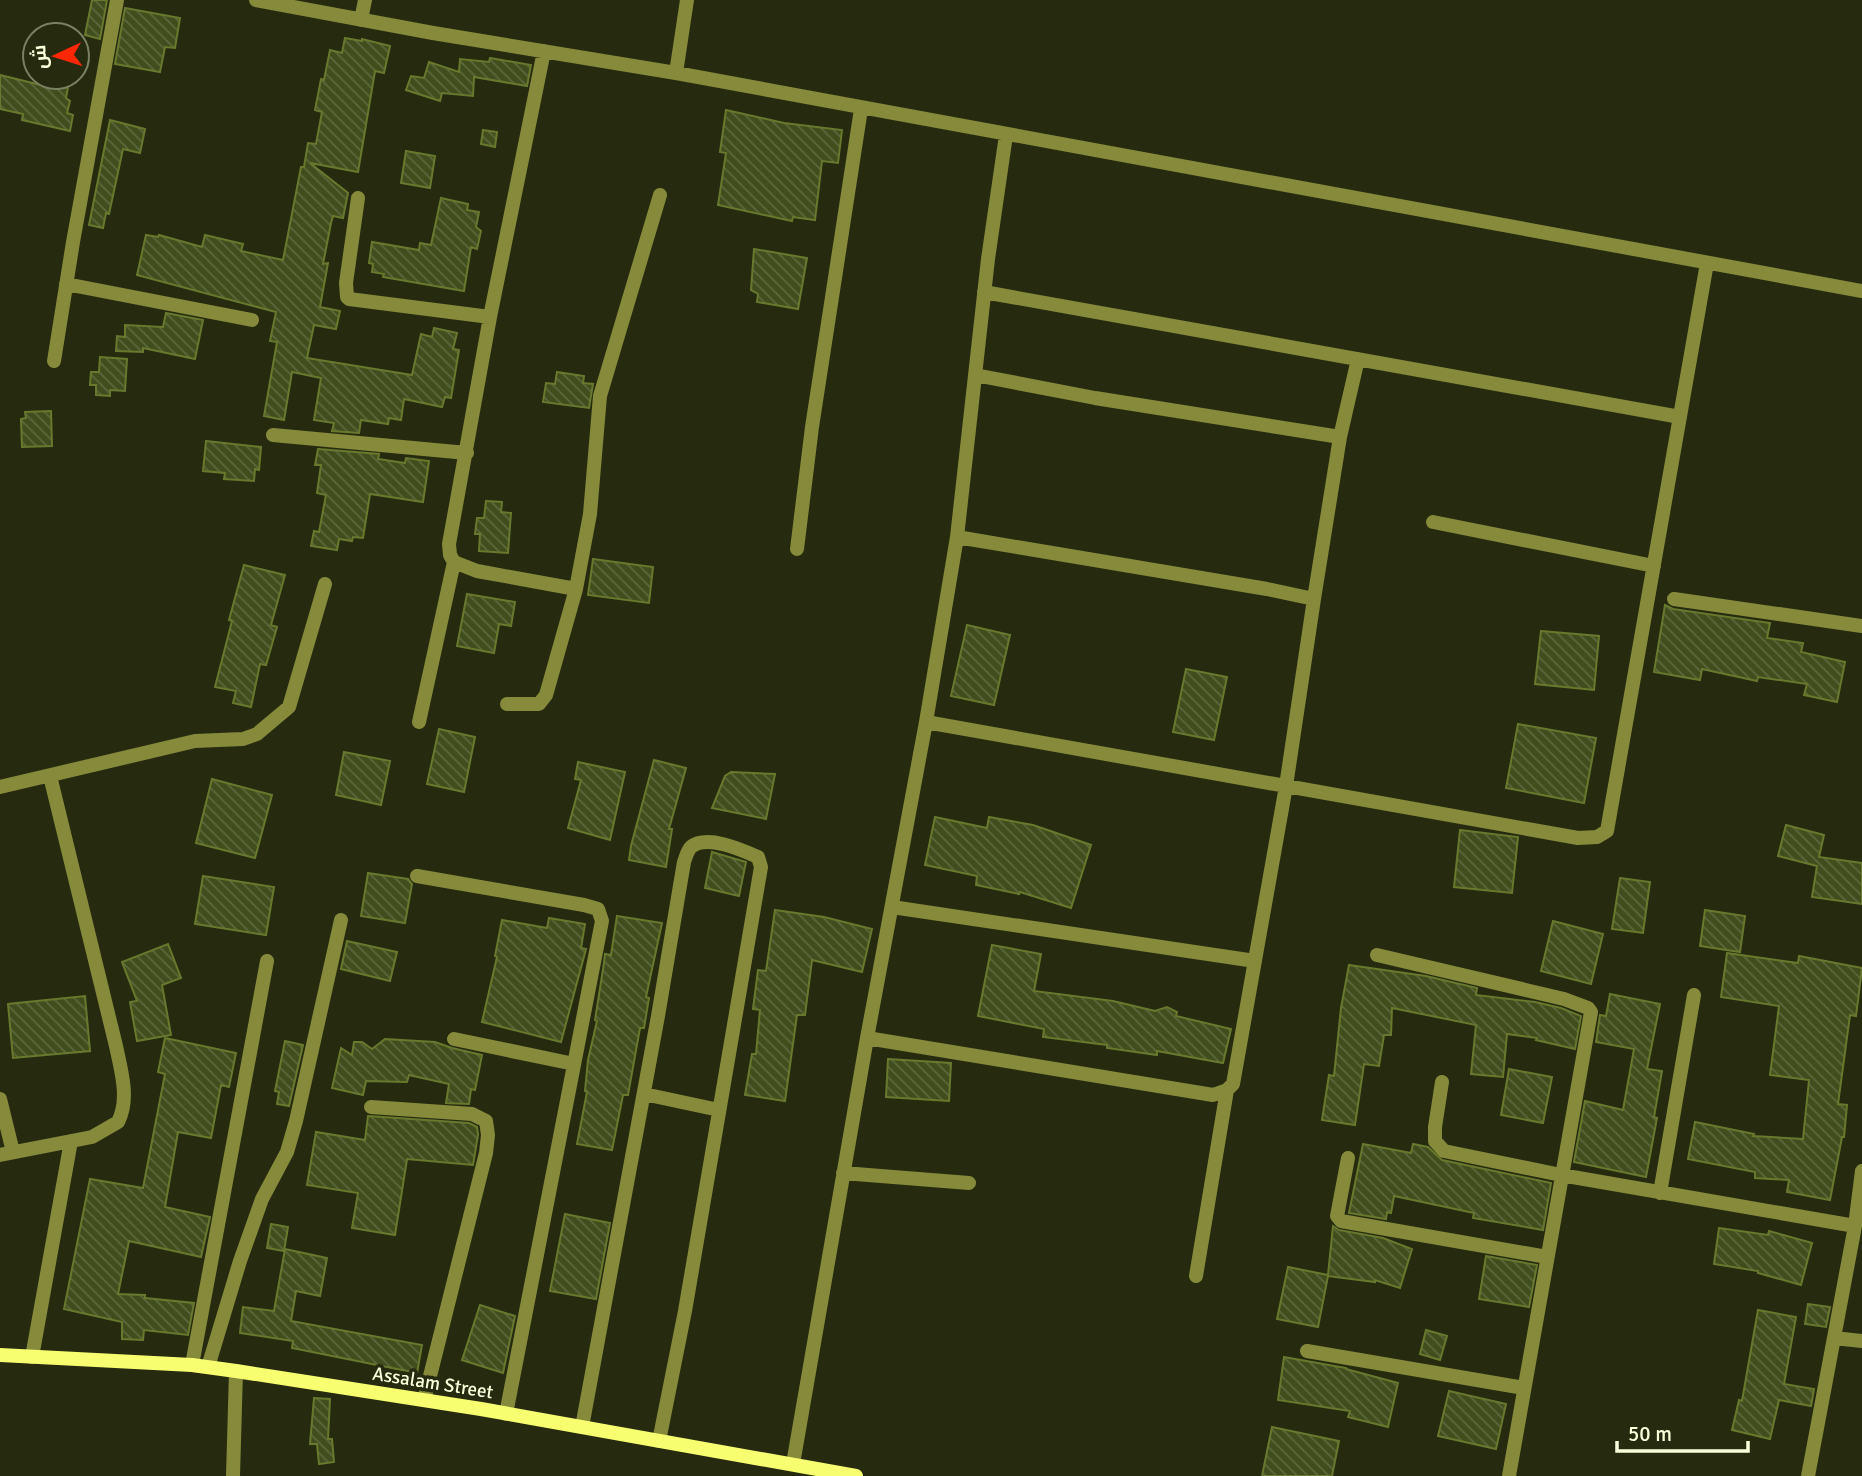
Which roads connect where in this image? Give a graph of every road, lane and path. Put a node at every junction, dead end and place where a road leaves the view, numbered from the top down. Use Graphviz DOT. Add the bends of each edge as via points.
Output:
graph roads {
  1 [pos="117,0"];
  2 [pos="256,0"];
  3 [pos="365,0"];
  4 [pos="687,0"];
  5 [pos="361,20"];
  6 [pos="544,51"];
  7 [pos="676,73"];
  8 [pos="861,108"];
  9 [pos="1006,135"];
  10 [pos="660,195"];
  11 [pos="358,198"];
  12 [pos="1707,263"];
  13 [pos="66,284"];
  14 [pos="1862,291"];
  15 [pos="984,292"];
  16 [pos="490,317"];
  17 [pos="252,320"];
  18 [pos="1358,359"];
  19 [pos="54,361"];
  20 [pos="975,375"];
  21 [pos="1680,417"];
  22 [pos="273,435"];
  23 [pos="1340,437"];
  24 [pos="467,453"];
  25 [pos="1433,522"];
  26 [pos="957,537"];
  27 [pos="797,549"];
  28 [pos="454,562"];
  29 [pos="1654,566"];
  30 [pos="325,584"];
  31 [pos="576,589"];
  32 [pos="1314,598"];
  33 [pos="1674,599"];
  34 [pos="1862,626"];
  35 [pos="507,705"];
  36 [pos="419,722"];
  37 [pos="926,722"];
  38 [pos="50,776"];
  39 [pos="1286,786"];
  40 [pos="0,787"];
  41 [pos="417,876"];
  42 [pos="892,907"];
  43 [pos="341,920"];
  44 [pos="1377,955"];
  45 [pos="267,961"];
  46 [pos="1255,961"];
  47 [pos="1694,995"];
  48 [pos="867,1038"];
  49 [pos="454,1039"];
  50 [pos="574,1064"];
  51 [pos="1442,1082"];
  52 [pos="1227,1090"];
  53 [pos="644,1094"];
  54 [pos="0,1099"];
  55 [pos="371,1107"];
  56 [pos="719,1110"];
  57 [pos="71,1140"];
  58 [pos="7,1153"];
  59 [pos="1348,1158"];
  60 [pos="1862,1171"];
  61 [pos="844,1173"];
  62 [pos="1561,1175"];
  63 [pos="969,1183"];
  64 [pos="1660,1192"];
  65 [pos="1860,1201"];
  66 [pos="1855,1226"];
  67 [pos="1546,1257"];
  68 [pos="1196,1276"];
  69 [pos="1834,1338"];
  70 [pos="1862,1341"];
  71 [pos="1307,1351"];
  72 [pos="0,1356"];
  73 [pos="32,1357"];
  74 [pos="192,1365"];
  75 [pos="208,1367"];
  76 [pos="236,1371"];
  77 [pos="1524,1388"];
  78 [pos="424,1400"];
  79 [pos="506,1413"];
  80 [pos="582,1427"];
  81 [pos="659,1441"];
  82 [pos="793,1464"];
  83 [pos="233,1476"];
  84 [pos="856,1476"];
  85 [pos="1509,1476"];
  86 [pos="1808,1476"];
  1 -- 13 [label="street"];
  2 -- 5 [label="street"];
  3 -- 5 [label="street"];
  4 -- 7 [label="street"];
  5 -- 6 [label="street"];
  6 -- 7 [label="street"];
  6 -- 16 [label="street"];
  7 -- 8 [label="street"];
  8 -- 9 [label="street"];
  8 -- 27 [label="street"];
  9 -- 12 [label="street"];
  9 -- 15 [label="street"];
  10 -- 31 [label="street" via="600,396 590,514"];
  11 -- 16 [label="street" via="346,297"];
  12 -- 14 [label="street"];
  12 -- 21 [label="street"];
  13 -- 17 [label="street"];
  13 -- 19 [label="street"];
  15 -- 18 [label="street"];
  15 -- 20 [label="street"];
  16 -- 24 [label="street"];
  18 -- 21 [label="street"];
  18 -- 23 [label="street"];
  20 -- 23 [label="street"];
  20 -- 26 [label="street"];
  21 -- 29 [label="street"];
  22 -- 24 [label="street"];
  23 -- 32 [label="street"];
  24 -- 28 [label="street" via="449,544"];
  25 -- 29 [label="street"];
  26 -- 32 [label="street"];
  26 -- 37 [label="street"];
  28 -- 31 [label="street" via="477,571"];
  28 -- 36 [label="street"];
  29 -- 39 [label="street" via="1607,831 1597,837 1578,838"];
  30 -- 38 [label="street" via="289,707 257,734 195,741"];
  31 -- 35 [label="street" via="546,695 539,704"];
  32 -- 39 [label="street"];
  33 -- 34 [label="street"];
  37 -- 39 [label="street"];
  37 -- 42 [label="street"];
  38 -- 40 [label="street"];
  38 -- 57 [label="street" via="124,1092 122,1114 113,1127"];
  39 -- 46 [label="street"];
  41 -- 50 [label="street" via="598,909 602,921"];
  42 -- 46 [label="street"];
  42 -- 48 [label="street"];
  43 -- 75 [label="street" via="287,1152 262,1199"];
  44 -- 62 [label="street" via="1588,1008 1591,1012"];
  45 -- 74 [label="street"];
  46 -- 52 [label="street" via="1233,1084"];
  47 -- 64 [label="street"];
  48 -- 52 [label="street" via="1213,1095"];
  48 -- 61 [label="street"];
  49 -- 50 [label="street"];
  50 -- 79 [label="street"];
  51 -- 62 [label="street" via="1435,1127 1436,1141 1444,1151"];
  52 -- 68 [label="street"];
  53 -- 56 [label="street"];
  53 -- 56 [label="street" via="684,862 688,849 710,842 758,857 761,867"];
  53 -- 80 [label="street"];
  54 -- 58 [label="street"];
  55 -- 78 [label="street" via="472,1114 486,1121 486,1153"];
  56 -- 81 [label="street"];
  57 -- 58 [label="street"];
  57 -- 73 [label="street"];
  59 -- 67 [label="street" via="1337,1216 1341,1221"];
  60 -- 65 [label="street"];
  61 -- 63 [label="street"];
  61 -- 82 [label="street"];
  62 -- 64 [label="street"];
  62 -- 67 [label="street"];
  64 -- 66 [label="street"];
  65 -- 66 [label="street"];
  66 -- 69 [label="street"];
  67 -- 77 [label="street"];
  69 -- 70 [label="street"];
  69 -- 86 [label="street"];
  71 -- 77 [label="street"];
  72 -- 73 [label="main road, Assalam Street"];
  73 -- 74 [label="main road, Assalam Street"];
  74 -- 75 [label="main road, Assalam Street"];
  75 -- 76 [label="main road, Assalam Street"];
  76 -- 78 [label="main road, Assalam Street"];
  76 -- 83 [label="street"];
  77 -- 85 [label="street"];
  78 -- 79 [label="main road, Assalam Street"];
  79 -- 80 [label="main road, Assalam Street"];
  80 -- 81 [label="main road, Assalam Street"];
  81 -- 82 [label="main road, Assalam Street"];
  82 -- 84 [label="main road, Assalam Street"];
}
